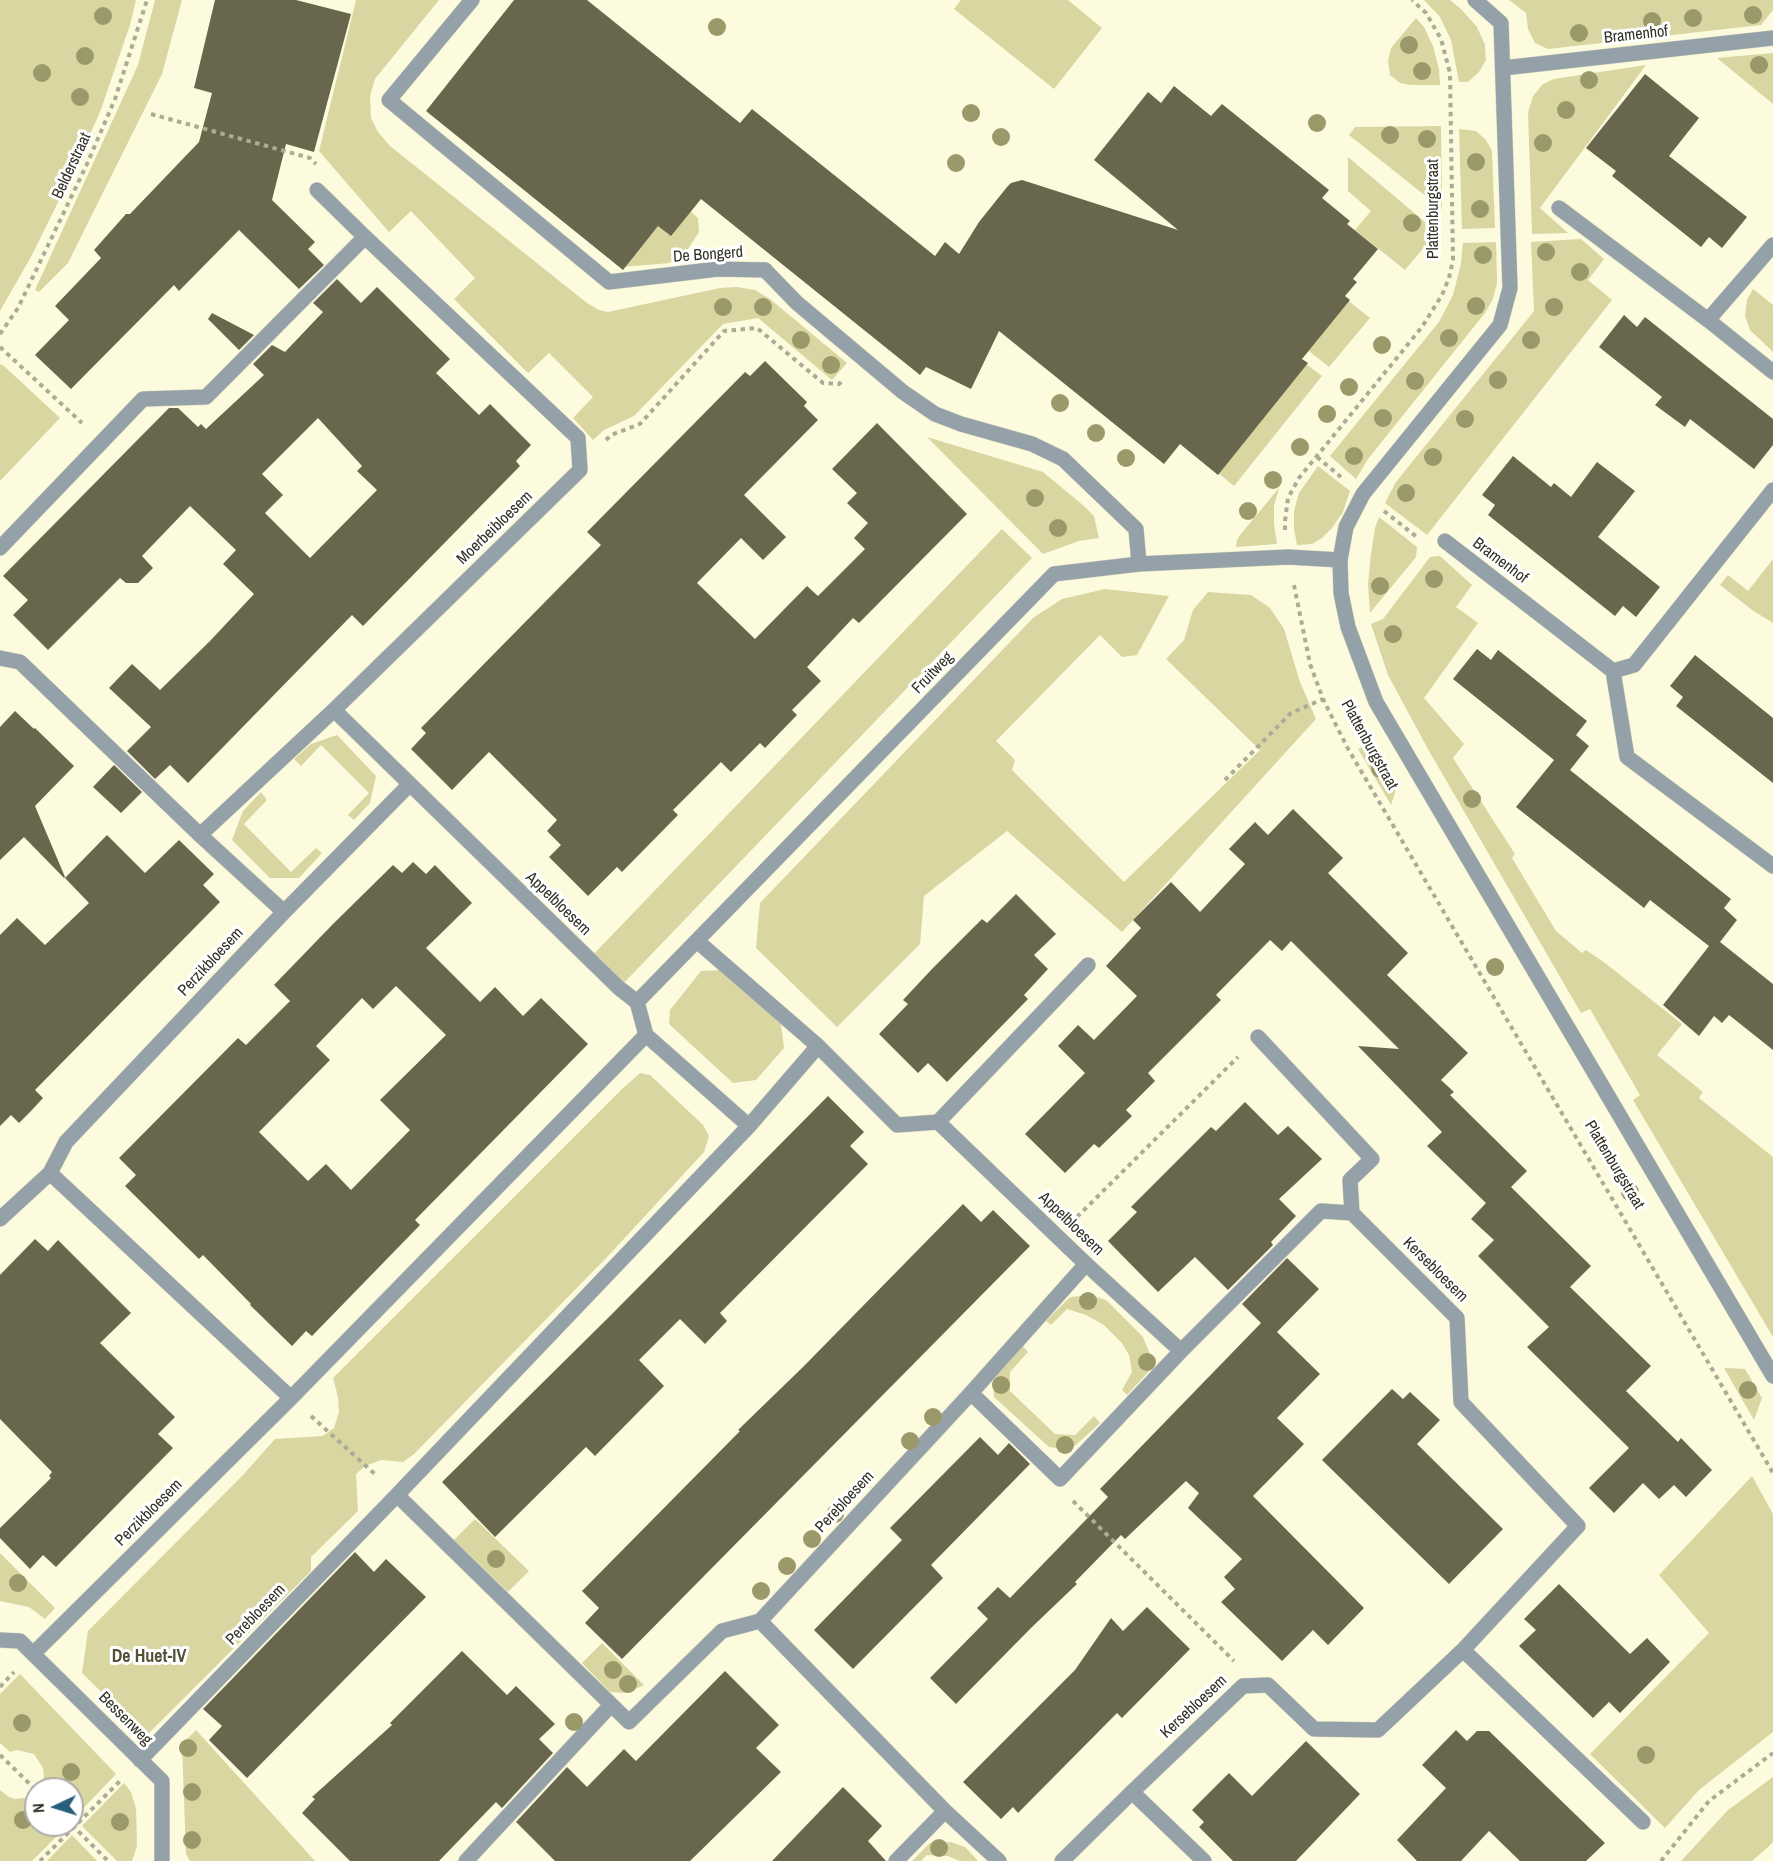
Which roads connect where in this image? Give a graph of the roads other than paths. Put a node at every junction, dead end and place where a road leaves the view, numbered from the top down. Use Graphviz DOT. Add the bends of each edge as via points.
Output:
graph roads {
  1 [pos="472,0"];
  2 [pos="1475,0"];
  3 [pos="1773,38"];
  4 [pos="1503,68"];
  5 [pos="317,190"];
  6 [pos="1559,208"];
  7 [pos="365,237"];
  8 [pos="1773,244"];
  9 [pos="1708,320"];
  10 [pos="1773,372"];
  11 [pos="1773,490"];
  12 [pos="1444,542"];
  13 [pos="0,548"];
  14 [pos="1340,560"];
  15 [pos="1139,564"];
  16 [pos="0,658"];
  17 [pos="1613,671"];
  18 [pos="334,710"];
  19 [pos="410,784"];
  20 [pos="200,835"];
  21 [pos="1773,866"];
  22 [pos="284,912"];
  23 [pos="697,941"];
  24 [pos="1088,965"];
  25 [pos="637,1002"];
  26 [pos="646,1035"];
  27 [pos="1258,1037"];
  28 [pos="818,1046"];
  29 [pos="938,1122"];
  30 [pos="749,1126"];
  31 [pos="50,1173"];
  32 [pos="1352,1213"];
  33 [pos="0,1219"];
  34 [pos="1086,1264"];
  35 [pos="1182,1351"];
  36 [pos="1773,1376"];
  37 [pos="971,1393"];
  38 [pos="291,1398"];
  39 [pos="397,1495"];
  40 [pos="760,1621"];
  41 [pos="0,1640"];
  42 [pos="1463,1650"];
  43 [pos="33,1654"];
  44 [pos="611,1705"];
  45 [pos="140,1760"];
  46 [pos="1132,1792"];
  47 [pos="945,1811"];
  48 [pos="1643,1822"];
  49 [pos="162,1861"];
  50 [pos="466,1861"];
  51 [pos="896,1861"];
  52 [pos="999,1861"];
  53 [pos="1062,1861"];
  54 [pos="1204,1861"];
  1 -- 15 [label="street, De Bongerd" via="389,99 609,282 718,269 765,270 797,303 935,414 1032,444 1063,459 1136,529"];
  2 -- 4 [label="street, Plattenburgstraat" via="1501,22"];
  3 -- 4 [label="street, Bramenhof"];
  4 -- 14 [label="street, Plattenburgstraat" via="1510,288 1500,325 1363,494 1346,527"];
  5 -- 7 [label="street"];
  6 -- 9 [label="street"];
  7 -- 13 [label="street" via="206,397 143,399"];
  7 -- 18 [label="street, Moerbeibloesem" via="578,438 580,470"];
  8 -- 9 [label="street"];
  9 -- 10 [label="street"];
  11 -- 17 [label="street" via="1634,665"];
  12 -- 17 [label="street, Bramenhof"];
  14 -- 15 [label="street, Fruitweg" via="1288,557"];
  14 -- 36 [label="street, Plattenburgstraat" via="1348,627 1376,702"];
  15 -- 23 [label="street, Fruitweg" via="1054,574"];
  16 -- 20 [label="street" via="20,662"];
  17 -- 21 [label="street" via="1627,758"];
  18 -- 19 [label="street, Appelbloesem"];
  18 -- 20 [label="street, Moerbeibloesem"];
  19 -- 22 [label="street, Perzikbloesem"];
  19 -- 25 [label="street, Appelbloesem"];
  20 -- 22 [label="street"];
  22 -- 31 [label="street, Perzikbloesem" via="66,1142"];
  23 -- 25 [label="street, Fruitweg"];
  23 -- 28 [label="street"];
  24 -- 29 [label="street"];
  25 -- 26 [label="street"];
  26 -- 30 [label="street"];
  26 -- 38 [label="street, Perzikbloesem"];
  27 -- 32 [label="street" via="1372,1159 1350,1180"];
  28 -- 29 [label="street" via="897,1125"];
  28 -- 30 [label="street, Perebloesem"];
  29 -- 34 [label="street, Appelbloesem"];
  30 -- 39 [label="street, Perebloesem"];
  31 -- 33 [label="street, Perzikbloesem"];
  31 -- 38 [label="street"];
  32 -- 35 [label="street" via="1321,1211"];
  32 -- 42 [label="street, Kersebloesem" via="1457,1318 1461,1402 1578,1526"];
  34 -- 35 [label="street, Appelbloesem"];
  34 -- 37 [label="street, Perebloesem"];
  35 -- 37 [label="street" via="1060,1479"];
  37 -- 40 [label="street, Perebloesem"];
  38 -- 43 [label="street, Perzikbloesem"];
  39 -- 44 [label="street"];
  39 -- 45 [label="street, Perebloesem"];
  40 -- 44 [label="street" via="722,1631 629,1722"];
  40 -- 47 [label="street"];
  41 -- 43 [label="street, Bessenweg" via="20,1641"];
  42 -- 46 [label="street, Kersebloesem" via="1378,1730 1314,1729 1268,1685 1243,1686"];
  42 -- 48 [label="street"];
  43 -- 45 [label="street, Bessenweg"];
  44 -- 50 [label="street"];
  45 -- 49 [label="street, Bessenweg" via="162,1781"];
  46 -- 53 [label="street, Kersebloesem"];
  46 -- 54 [label="street"];
  47 -- 51 [label="street"];
  47 -- 52 [label="street"];
}
